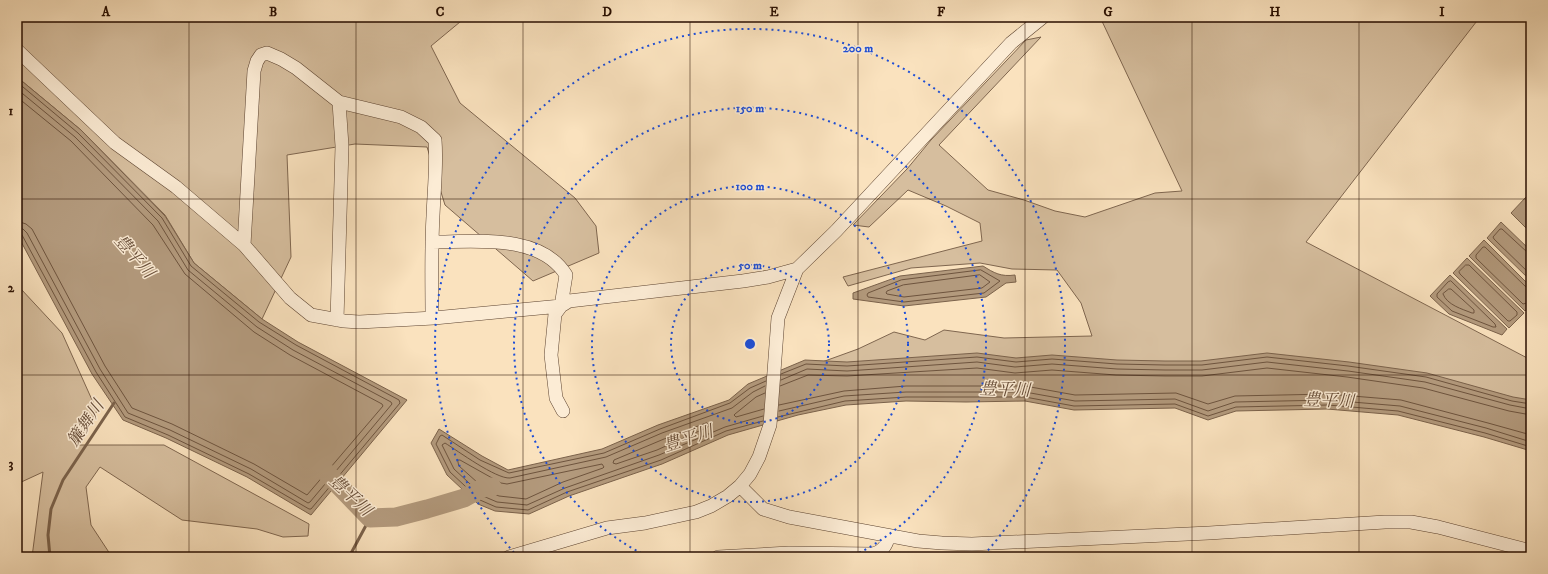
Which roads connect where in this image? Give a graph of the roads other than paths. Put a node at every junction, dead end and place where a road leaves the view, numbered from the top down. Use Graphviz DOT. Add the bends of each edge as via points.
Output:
graph roads {
  1 [pos="1043,17"];
  2 [pos="17,50"];
  3 [pos="339,102"];
  4 [pos="432,242"];
  5 [pos="244,246"];
  6 [pos="797,269"];
  7 [pos="561,306"];
  8 [pos="432,318"];
  9 [pos="337,320"];
  10 [pos="563,411"];
  11 [pos="740,486"];
  12 [pos="889,536"];
  13 [pos="1531,551"];
  14 [pos="509,557"];
  15 [pos="718,557"];
  1 -- 6 [label="street" via="1011,43"];
  2 -- 5 [label="street" via="115,143 176,187"];
  3 -- 4 [label="street" via="401,117 421,127 435,140 437,160"];
  3 -- 5 [label="street" via="281,59 267,54 257,61 254,71"];
  3 -- 9 [label="street" via="342,146"];
  4 -- 7 [label="street" via="511,243 534,250 550,258 566,275"];
  4 -- 8 [label="street"];
  5 -- 9 [label="street" via="290,298 311,315"];
  6 -- 7 [label="street" via="743,281 569,301"];
  6 -- 11 [label="street" via="778,318 770,425 759,457"];
  7 -- 8 [label="street"];
  7 -- 10 [label="street" via="555,314 551,355 556,398"];
  8 -- 9 [label="street" via="359,322"];
  11 -- 12 [label="street" via="763,510"];
  11 -- 14 [label="street" via="712,506 696,512 607,528"];
  12 -- 13 [label="street" via="918,541 972,544 1411,522 1462,532"];
  12 -- 15 [label="street" via="881,552 873,554 789,553"];
}
